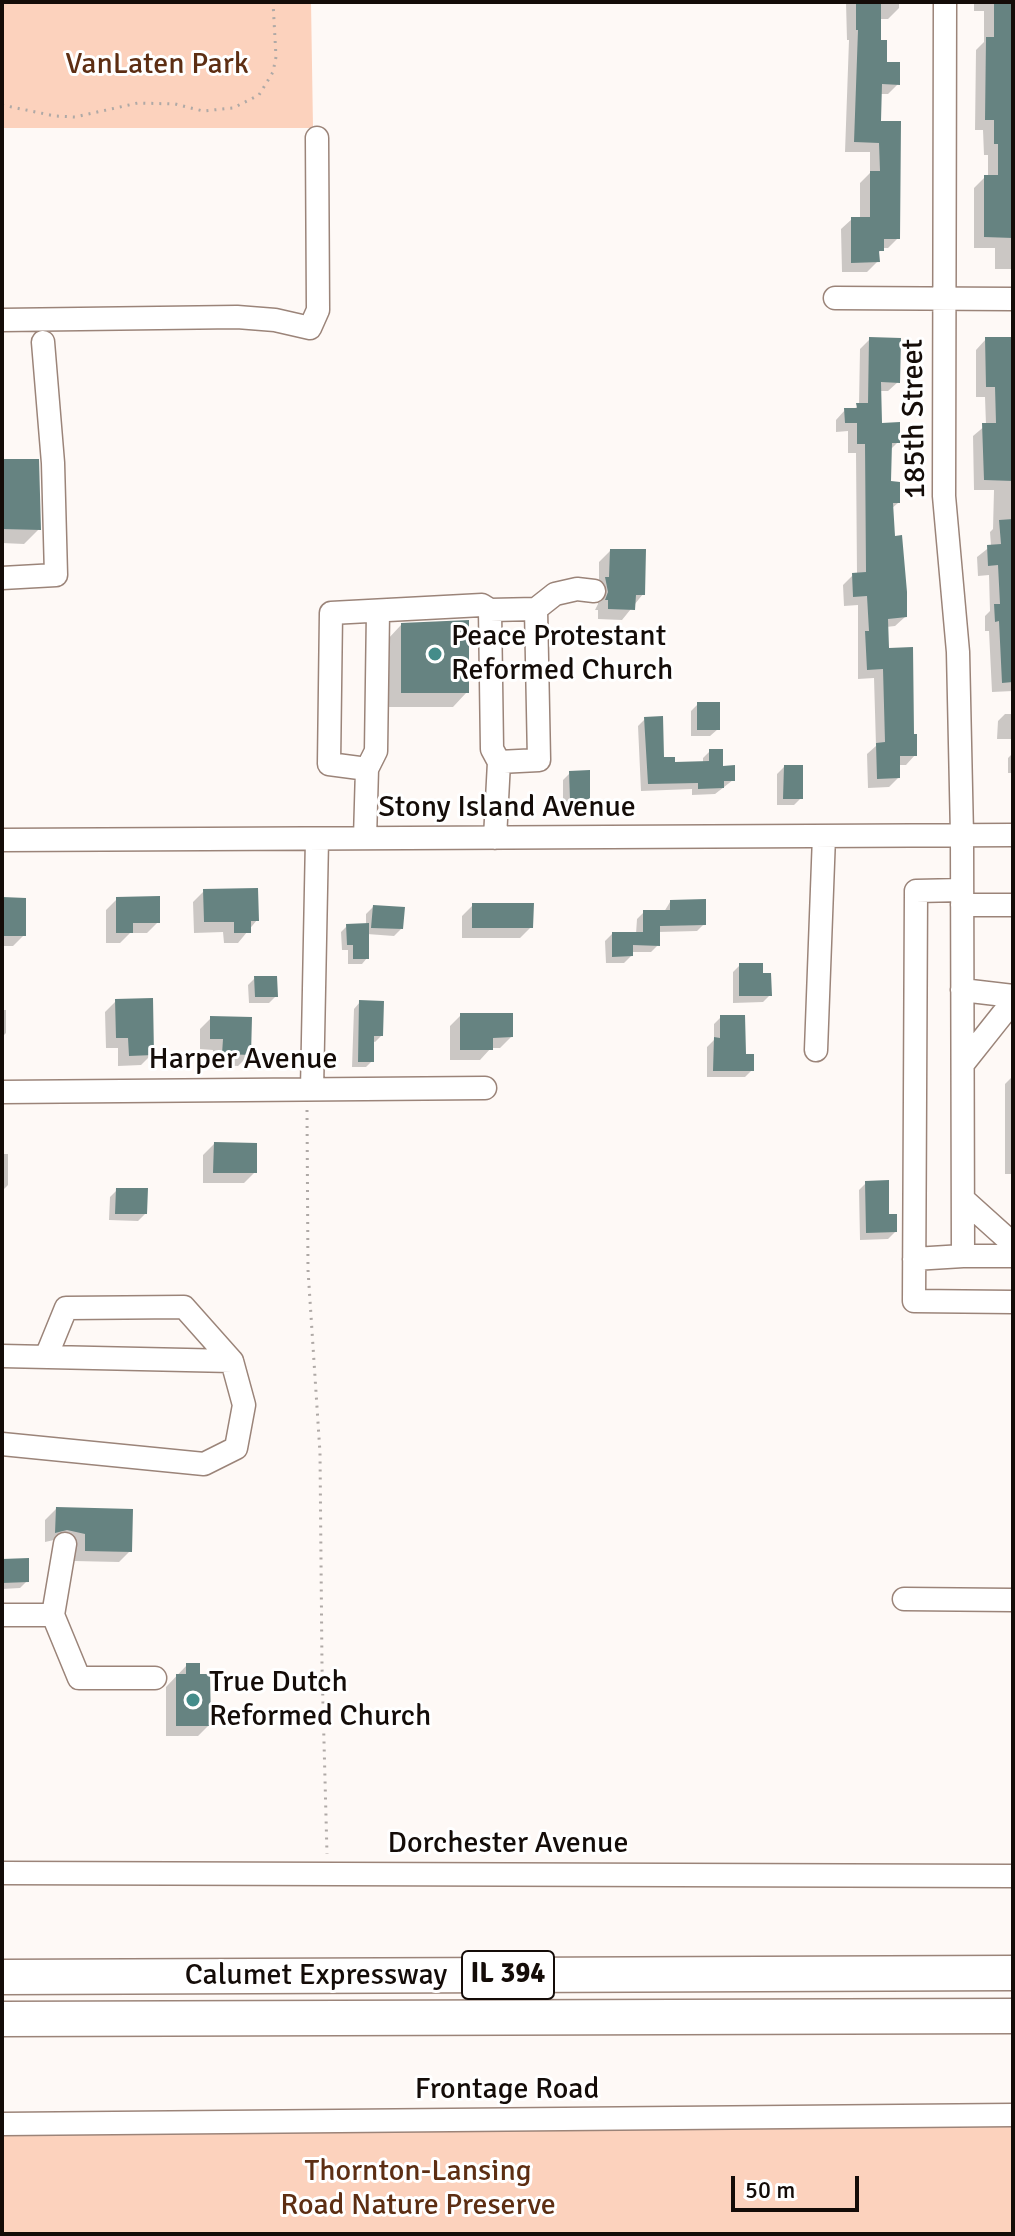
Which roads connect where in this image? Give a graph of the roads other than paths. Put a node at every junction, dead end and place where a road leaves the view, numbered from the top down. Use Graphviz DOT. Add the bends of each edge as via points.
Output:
graph roads {
  1 [pos="945,2"];
  2 [pos="317,138"];
  3 [pos="835,298"];
  4 [pos="943,299"];
  5 [pos="1013,299"];
  6 [pos="2,320"];
  7 [pos="43,342"];
  8 [pos="2,578"];
  9 [pos="594,591"];
  10 [pos="536,609"];
  11 [pos="490,610"];
  12 [pos="378,612"];
  13 [pos="499,762"];
  14 [pos="367,769"];
  15 [pos="962,835"];
  16 [pos="1013,835"];
  17 [pos="824,836"];
  18 [pos="365,838"];
  19 [pos="495,838"];
  20 [pos="317,839"];
  21 [pos="2,840"];
  22 [pos="962,898"];
  23 [pos="1013,905"];
  24 [pos="962,990"];
  25 [pos="1013,998"];
  26 [pos="816,1050"];
  27 [pos="963,1064"];
  28 [pos="485,1088"];
  29 [pos="309,1089"];
  30 [pos="2,1092"];
  31 [pos="963,1199"];
  32 [pos="1013,1244"];
  33 [pos="963,1256"];
  34 [pos="1013,1256"];
  35 [pos="914,1259"];
  36 [pos="1013,1302"];
  37 [pos="2,1356"];
  38 [pos="46,1357"];
  39 [pos="232,1361"];
  40 [pos="2,1444"];
  41 [pos="65,1544"];
  42 [pos="904,1599"];
  43 [pos="1013,1600"];
  44 [pos="2,1615"];
  45 [pos="53,1615"];
  46 [pos="155,1678"];
  47 [pos="2,1873"];
  48 [pos="1013,1876"];
  49 [pos="1013,1973"];
  50 [pos="2,1977"];
  51 [pos="1013,2016"];
  52 [pos="2,2019"];
  53 [pos="1013,2115"];
  54 [pos="2,2124"];
  1 -- 4 [label="street, 185th Street"];
  2 -- 6 [label="street" via="318,310 310,328 237,317"];
  3 -- 4 [label="street"];
  4 -- 5 [label="street"];
  4 -- 15 [label="street, 185th Street" via="944,496 958,652"];
  7 -- 8 [label="street" via="56,575"];
  9 -- 10 [label="street" via="555,594"];
  10 -- 11 [label="street"];
  10 -- 13 [label="street" via="539,760"];
  11 -- 12 [label="street" via="482,605"];
  11 -- 13 [label="street" via="492,749"];
  12 -- 14 [label="street" via="376,751"];
  12 -- 14 [label="street" via="331,613 329,764"];
  13 -- 19 [label="street"];
  14 -- 18 [label="street"];
  15 -- 16 [label="street, Stony Island Avenue"];
  15 -- 17 [label="street, Stony Island Avenue"];
  15 -- 22 [label="street, 185th Street"];
  17 -- 19 [label="street, Stony Island Avenue"];
  17 -- 26 [label="street"];
  18 -- 19 [label="street, Stony Island Avenue"];
  18 -- 20 [label="street, Stony Island Avenue"];
  20 -- 21 [label="street, Stony Island Avenue"];
  20 -- 29 [label="street"];
  22 -- 23 [label="street"];
  22 -- 24 [label="street, 185th Street"];
  22 -- 35 [label="street" via="916,891"];
  24 -- 25 [label="street"];
  24 -- 27 [label="street, 185th Street"];
  25 -- 27 [label="street"];
  27 -- 31 [label="street, 185th Street"];
  28 -- 29 [label="street, Harper Avenue"];
  29 -- 30 [label="street, Harper Avenue"];
  31 -- 32 [label="street"];
  31 -- 33 [label="street, 185th Street"];
  33 -- 34 [label="street"];
  33 -- 35 [label="street"];
  35 -- 36 [label="street" via="914,1301"];
  37 -- 38 [label="street"];
  38 -- 39 [label="street"];
  38 -- 39 [label="street" via="66,1308 184,1307"];
  39 -- 40 [label="street" via="244,1405 236,1448 204,1464"];
  41 -- 45 [label="street"];
  42 -- 43 [label="street"];
  44 -- 45 [label="street"];
  45 -- 46 [label="street" via="79,1678"];
  47 -- 48 [label="street, Dorchester Avenue"];
  49 -- 50 [label="highway, Calumet Expressway / IL 394"];
  51 -- 52 [label="highway, Calumet Expressway / IL 394"];
  53 -- 54 [label="street, Frontage Road"];
}
